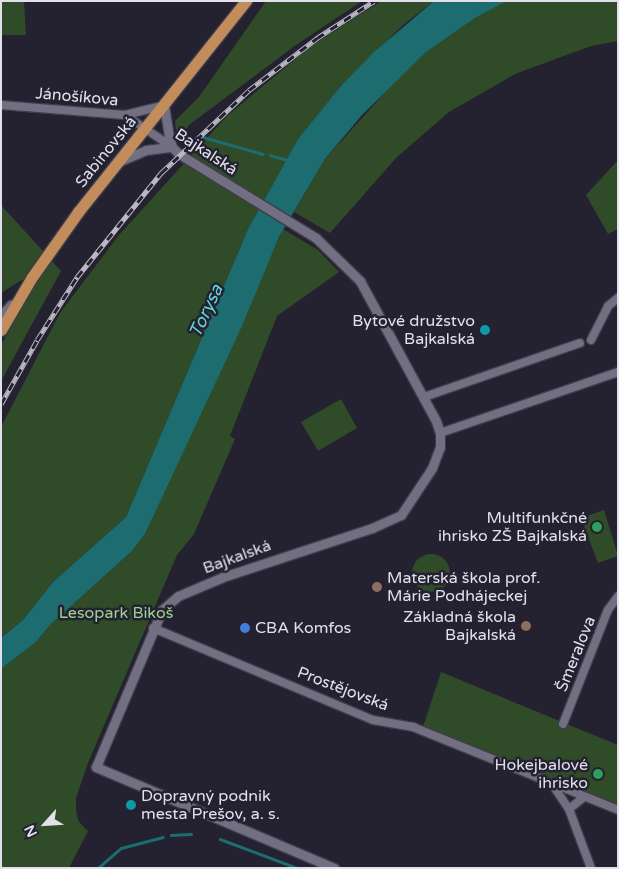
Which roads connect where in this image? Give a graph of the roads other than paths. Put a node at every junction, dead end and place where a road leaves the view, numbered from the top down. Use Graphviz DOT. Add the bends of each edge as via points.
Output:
graph roads {
  1 [pos="246,1"];
  2 [pos="1,105"];
  3 [pos="164,105"];
  4 [pos="125,115"];
  5 [pos="146,129"];
  6 [pos="172,147"];
  7 [pos="118,163"];
  8 [pos="22,292"];
  9 [pos="618,298"];
  10 [pos="1,316"];
  11 [pos="1,330"];
  12 [pos="591,340"];
  13 [pos="580,343"];
  14 [pos="618,372"];
  15 [pos="424,397"];
  16 [pos="440,434"];
  17 [pos="618,596"];
  18 [pos="153,628"];
  19 [pos="563,724"];
  20 [pos="552,784"];
  21 [pos="584,797"];
  22 [pos="570,809"];
  23 [pos="618,810"];
  24 [pos="331,867"];
  25 [pos="591,868"];
  1 -- 3 [label="main road, Sabinovská"];
  2 -- 4 [label="street, Jánošíkova"];
  3 -- 4 [label="street"];
  3 -- 5 [label="main road, Sabinovská"];
  3 -- 6 [label="street"];
  4 -- 5 [label="street, Jánošíkova"];
  5 -- 6 [label="street, Bajkalská"];
  5 -- 7 [label="main road, Sabinovská"];
  6 -- 7 [label="street" via="146,150"];
  6 -- 15 [label="street, Bajkalská" via="326,246 360,281"];
  7 -- 8 [label="main road, Sabinovská"];
  8 -- 10 [label="street"];
  8 -- 11 [label="main road, Sabinovská"];
  9 -- 12 [label="street" via="608,306"];
  13 -- 15 [label="street"];
  14 -- 16 [label="street"];
  15 -- 16 [label="street, Bajkalská"];
  16 -- 18 [label="street, Bajkalská" via="440,447 432,468 401,515 178,596 162,610"];
  17 -- 19 [label="street, Šmeralova" via="608,610"];
  18 -- 20 [label="street, Prostějovská" via="374,720 413,727"];
  18 -- 24 [label="street, Bajkalská" via="96,767"];
  20 -- 21 [label="street, Prostějovská"];
  20 -- 22 [label="street"];
  21 -- 22 [label="street"];
  21 -- 23 [label="street, Prostějovská"];
  22 -- 25 [label="street"];
}
